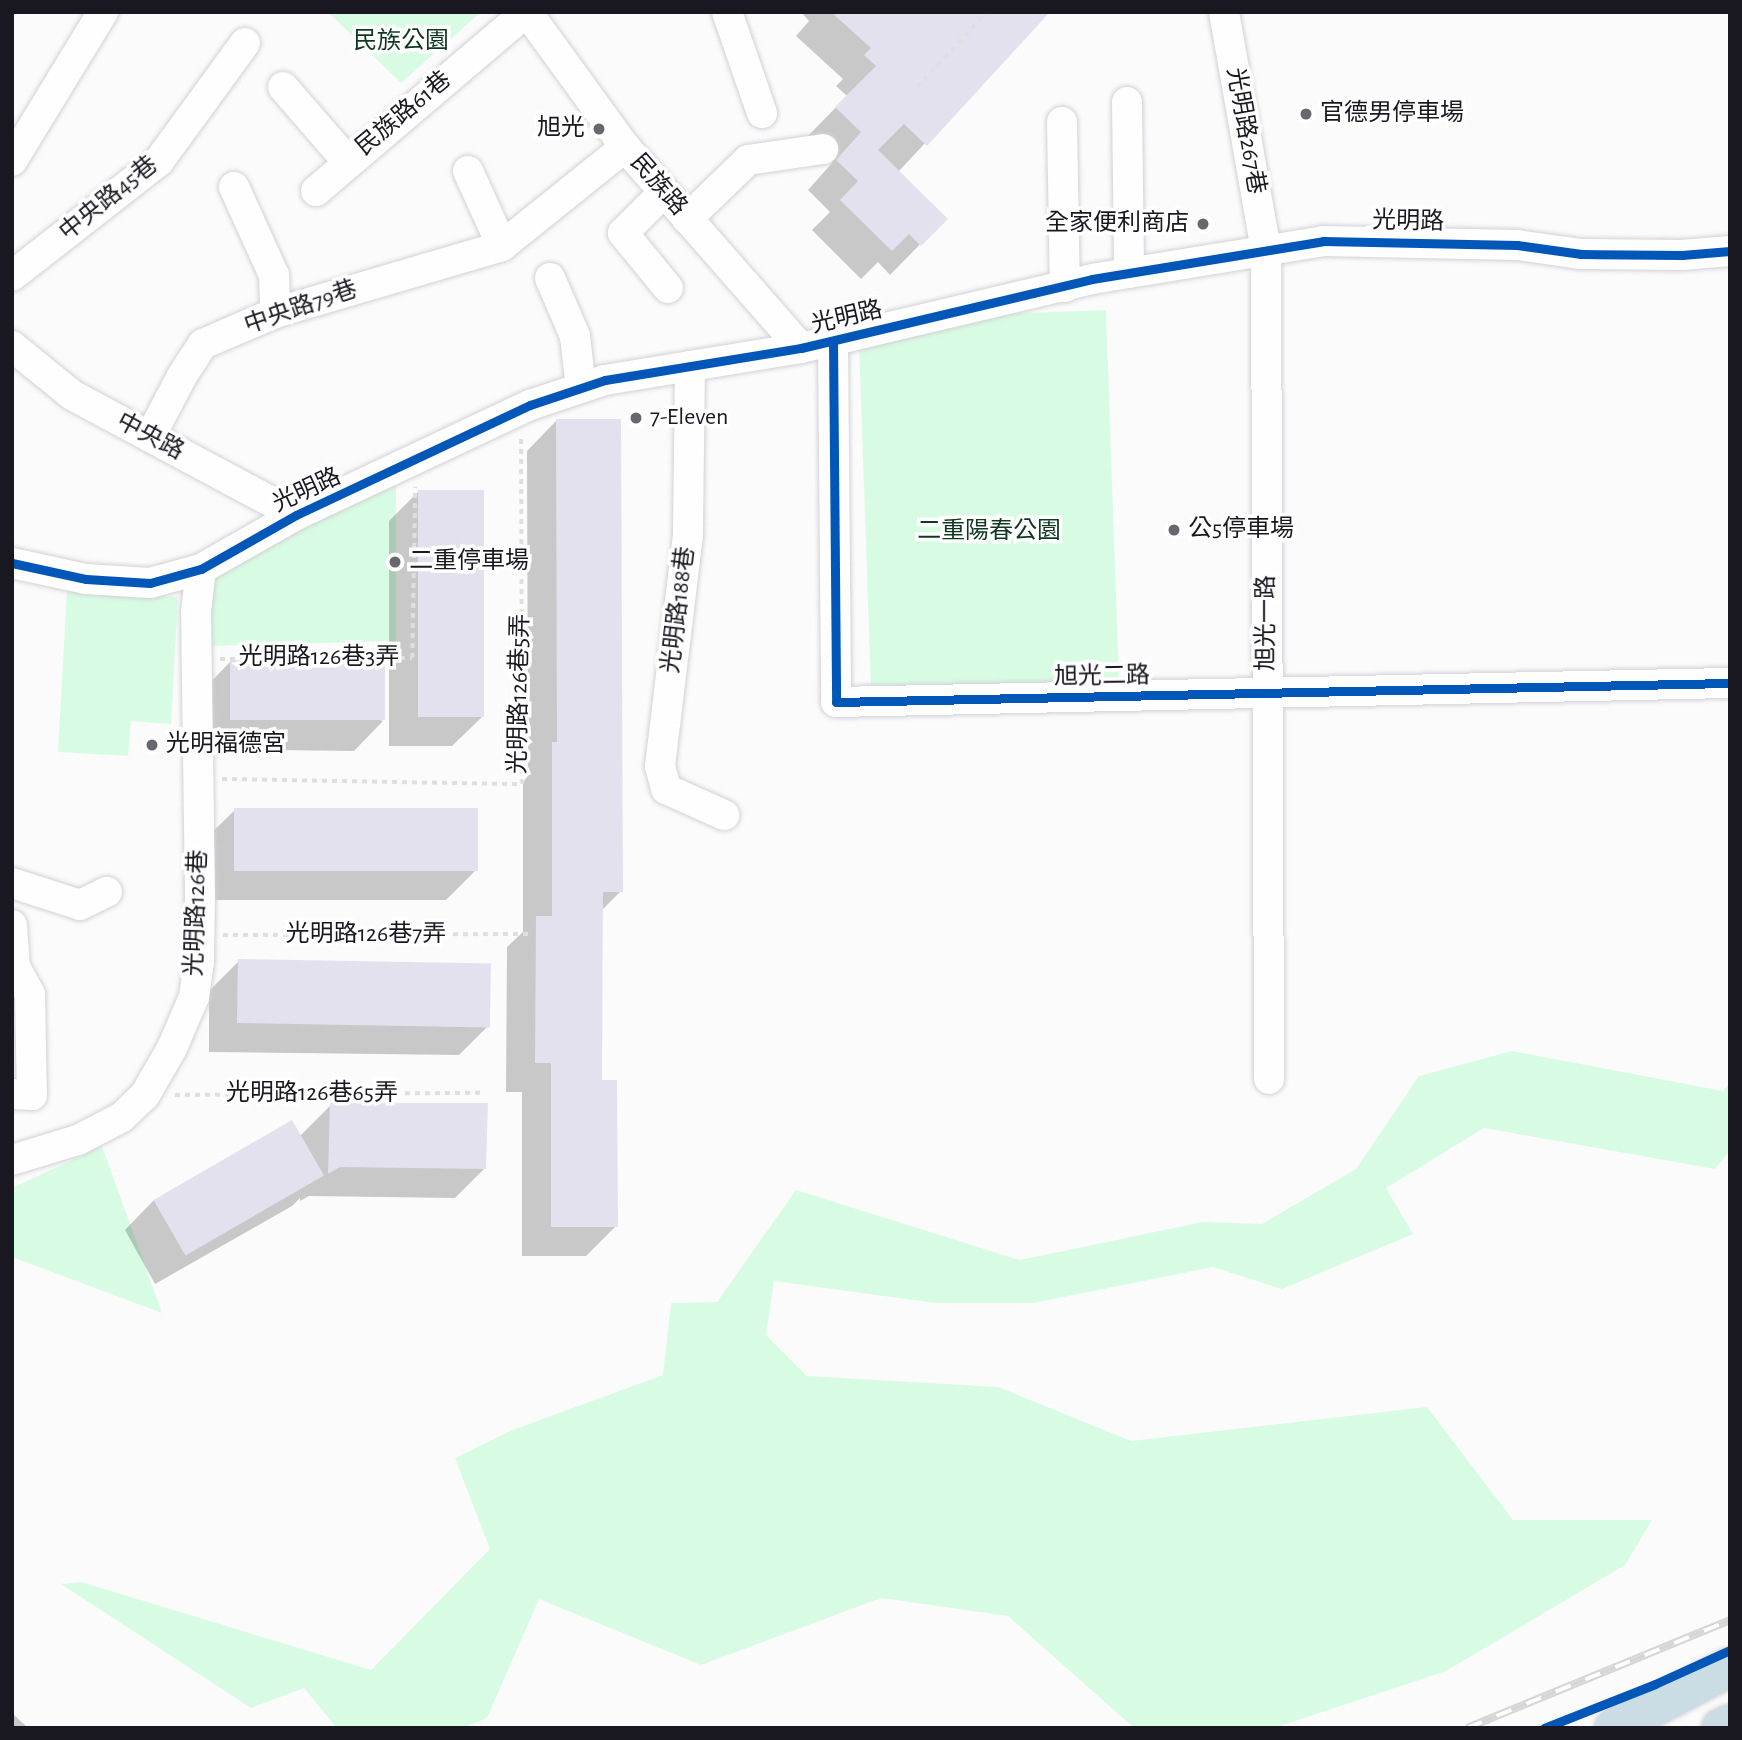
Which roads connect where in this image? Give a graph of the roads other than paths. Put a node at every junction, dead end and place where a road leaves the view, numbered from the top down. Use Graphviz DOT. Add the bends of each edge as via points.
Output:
graph roads {
  1 [pos="103,12"];
  2 [pos="527,12"];
  3 [pos="727,12"];
  4 [pos="1224,12"];
  5 [pos="245,43"];
  6 [pos="283,88"];
  7 [pos="1127,102"];
  8 [pos="762,113"];
  9 [pos="1062,122"];
  10 [pos="625,147"];
  11 [pos="823,149"];
  12 [pos="12,161"];
  13 [pos="347,161"];
  14 [pos="468,171"];
  15 [pos="234,187"];
  16 [pos="316,191"];
  17 [pos="664,192"];
  18 [pos="687,219"];
  19 [pos="502,247"];
  20 [pos="1266,251"];
  21 [pos="1730,251"];
  22 [pos="1129,273"];
  23 [pos="12,276"];
  24 [pos="550,278"];
  25 [pos="1065,287"];
  26 [pos="668,288"];
  27 [pos="275,313"];
  28 [pos="833,341"];
  29 [pos="12,346"];
  30 [pos="801,348"];
  31 [pos="690,366"];
  32 [pos="581,388"];
  33 [pos="150,437"];
  34 [pos="296,515"];
  35 [pos="12,563"];
  36 [pos="201,569"];
  37 [pos="1730,683"];
  38 [pos="1268,694"];
  39 [pos="723,815"];
  40 [pos="12,883"];
  41 [pos="107,892"];
  42 [pos="12,925"];
  43 [pos="1269,1079"];
  44 [pos="12,1094"];
  45 [pos="12,1160"];
  46 [pos="1730,1667"];
  47 [pos="1730,1691"];
  48 [pos="1730,1724"];
  49 [pos="1614,1728"];
  50 [pos="1636,1728"];
  51 [pos="1721,1728"];
  1 -- 12 [label="street"];
  2 -- 10 [label="street, 民族路"];
  2 -- 13 [label="street, 民族路61巷"];
  3 -- 8 [label="street"];
  4 -- 20 [label="street, 光明路267巷"];
  5 -- 23 [label="street, 中央路45巷" via="159,161"];
  6 -- 13 [label="street"];
  7 -- 22 [label="street"];
  9 -- 25 [label="street"];
  10 -- 17 [label="street, 民族路"];
  10 -- 19 [label="street"];
  11 -- 18 [label="street" via="748,160"];
  13 -- 16 [label="street, 民族路61巷"];
  14 -- 19 [label="street"];
  15 -- 27 [label="street" via="274,275"];
  17 -- 18 [label="street, 民族路"];
  17 -- 26 [label="street" via="623,233"];
  18 -- 30 [label="street, 民族路"];
  19 -- 27 [label="street, 中央路79巷"];
  20 -- 21 [label="street, 光明路" via="1323,241 1517,245 1581,254"];
  20 -- 22 [label="street, 光明路"];
  20 -- 38 [label="street, 旭光一路"];
  22 -- 25 [label="street, 光明路"];
  24 -- 32 [label="street" via="575,336"];
  25 -- 28 [label="street, 光明路"];
  27 -- 33 [label="street, 中央路79巷" via="203,344"];
  28 -- 30 [label="street, 光明路"];
  28 -- 38 [label="street, 旭光二路" via="836,702"];
  29 -- 33 [label="street, 中央路" via="72,395"];
  30 -- 31 [label="street, 光明路"];
  31 -- 32 [label="street, 光明路"];
  31 -- 39 [label="street, 光明路188巷" via="688,535 660,766 666,789"];
  32 -- 34 [label="street, 光明路" via="521,410"];
  33 -- 34 [label="street, 中央路"];
  34 -- 36 [label="street, 光明路"];
  35 -- 36 [label="street, 光明路" via="86,579 150,583"];
  36 -- 45 [label="street, 光明路126巷" via="196,612 199,935 194,997 145,1095 122,1117 78,1140"];
  37 -- 38 [label="street, 旭光二路"];
  38 -- 43 [label="street, 旭光一路"];
  40 -- 41 [label="street" via="80,905"];
  42 -- 44 [label="street" via="15,967 30,994 32,1095"];
  46 -- 49 [label="highway"];
  47 -- 50 [label="highway"];
  48 -- 51 [label="highway"];
}
